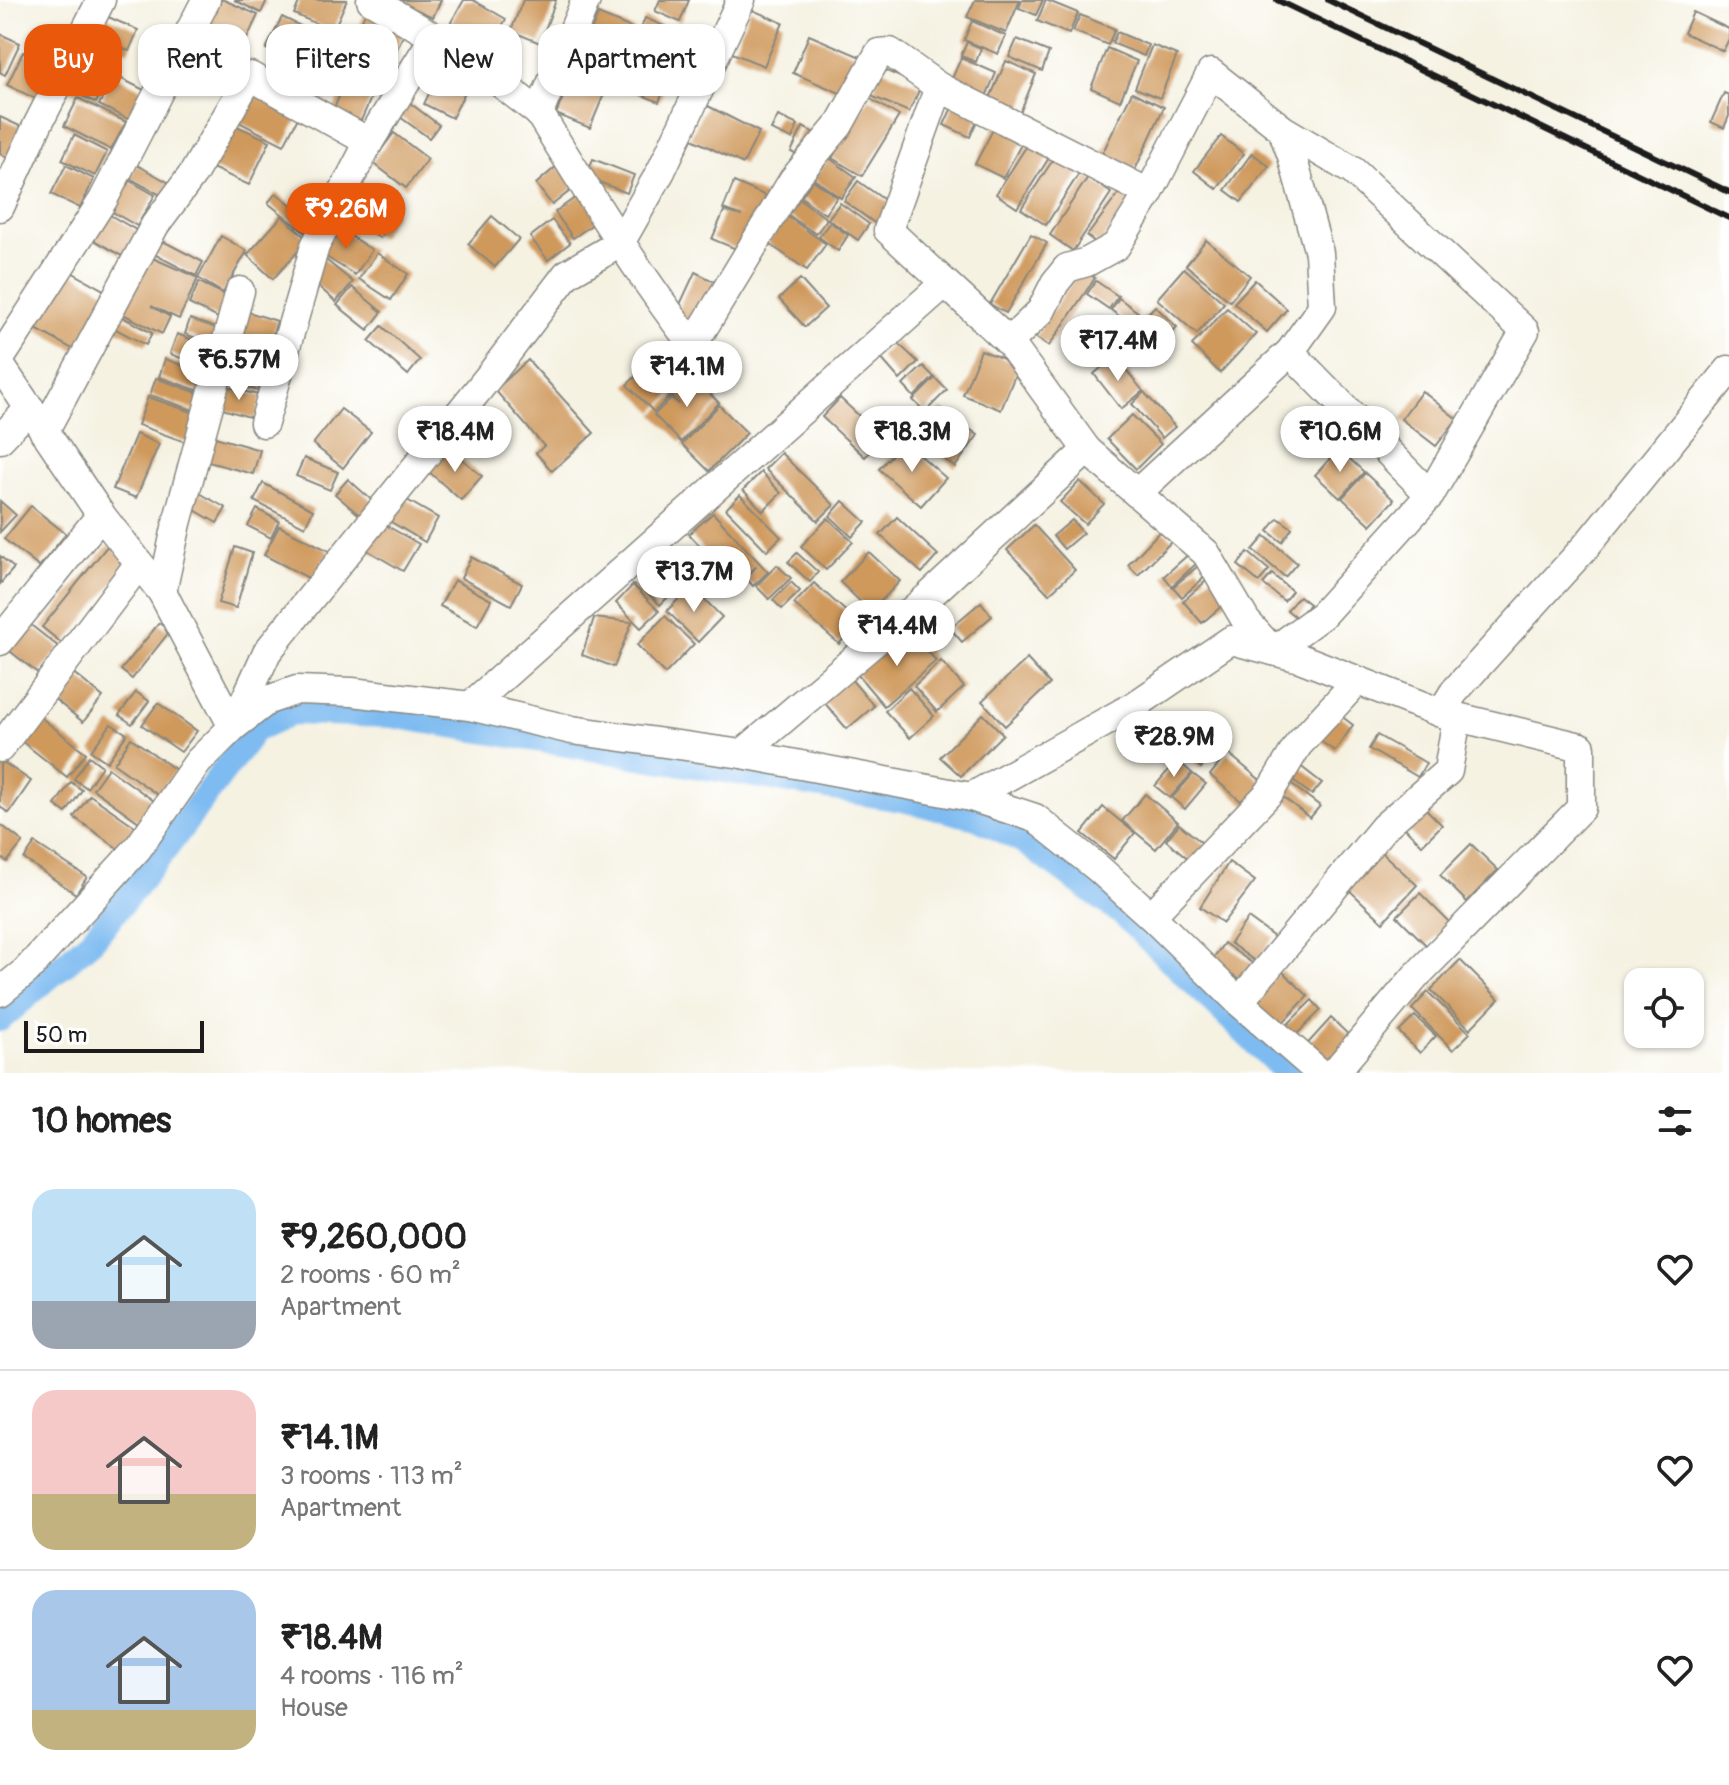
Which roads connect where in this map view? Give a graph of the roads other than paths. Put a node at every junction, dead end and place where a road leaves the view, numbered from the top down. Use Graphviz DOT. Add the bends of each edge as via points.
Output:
graph roads {
  1 [pos="101,0"];
  2 [pos="206,0"];
  3 [pos="371,0"];
  4 [pos="586,0"];
  5 [pos="741,0"];
  6 [pos="414,25"];
  7 [pos="414,69"];
  8 [pos="939,87"];
  9 [pos="517,96"];
  10 [pos="539,113"];
  11 [pos="1282,129"];
  12 [pos="369,142"];
  13 [pos="1149,193"];
  14 [pos="0,207"];
  15 [pos="620,243"];
  16 [pos="945,283"];
  17 [pos="240,291"];
  18 [pos="1009,342"];
  19 [pos="1290,352"];
  20 [pos="0,362"];
  21 [pos="1729,370"];
  22 [pos="30,408"];
  23 [pos="264,423"];
  24 [pos="44,432"];
  25 [pos="0,439"];
  26 [pos="1087,450"];
  27 [pos="1137,493"];
  28 [pos="1430,495"];
  29 [pos="101,515"];
  30 [pos="138,565"];
  31 [pos="162,592"];
  32 [pos="0,641"];
  33 [pos="1273,651"];
  34 [pos="1356,682"];
  35 [pos="470,706"];
  36 [pos="1449,715"];
  37 [pos="233,727"];
  38 [pos="0,748"];
  39 [pos="742,754"];
  40 [pos="971,797"];
  41 [pos="1151,916"];
  42 [pos="0,992"];
  43 [pos="1239,1002"];
  44 [pos="1320,1073"];
  45 [pos="1334,1073"];
  1 -- 14 [label="street"];
  2 -- 20 [label="street" via="103,200"];
  3 -- 6 [label="street"];
  4 -- 10 [label="street"];
  5 -- 15 [label="street" via="661,171"];
  7 -- 12 [label="street"];
  8 -- 13 [label="street"];
  8 -- 15 [label="street" via="890,52 879,53 839,125 793,180 693,345"];
  8 -- 16 [label="street" via="888,230"];
  9 -- 10 [label="street"];
  10 -- 15 [label="street"];
  11 -- 13 [label="street" via="1211,73"];
  11 -- 19 [label="street" via="1319,253 1322,307"];
  11 -- 28 [label="street" via="1353,171 1525,331"];
  12 -- 23 [label="street" via="315,246"];
  12 -- 24 [label="street" via="250,76 193,174 155,225"];
  13 -- 18 [label="street" via="1116,246 1067,268 1041,311"];
  15 -- 37 [label="street" via="567,274 267,652"];
  16 -- 18 [label="street"];
  16 -- 35 [label="street"];
  17 -- 31 [label="street"];
  18 -- 26 [label="street"];
  19 -- 27 [label="street"];
  19 -- 28 [label="street"];
  20 -- 22 [label="street"];
  21 -- 36 [label="street" via="1586,546 1454,692"];
  22 -- 24 [label="street"];
  22 -- 25 [label="street"];
  24 -- 29 [label="street"];
  26 -- 27 [label="street"];
  26 -- 39 [label="street" via="928,597"];
  27 -- 33 [label="street" via="1206,553 1246,621"];
  28 -- 33 [label="street" via="1322,615"];
  29 -- 30 [label="street"];
  29 -- 32 [label="street"];
  30 -- 31 [label="street"];
  30 -- 38 [label="street"];
  31 -- 37 [label="street"];
  33 -- 34 [label="street"];
  33 -- 40 [label="street" via="1231,640 1134,706"];
  34 -- 36 [label="street"];
  34 -- 41 [label="street" via="1298,745 1269,793"];
  35 -- 37 [label="street" via="297,690 268,700"];
  35 -- 39 [label="street" via="572,730"];
  36 -- 43 [label="street" via="1448,771 1384,827"];
  36 -- 45 [label="street" via="1581,747 1581,808 1416,976"];
  37 -- 42 [label="street" via="198,762 138,848 26,971"];
  39 -- 40 [label="street"];
  40 -- 41 [label="street" via="1035,818"];
  41 -- 43 [label="street"];
  43 -- 44 [label="street"];
}
